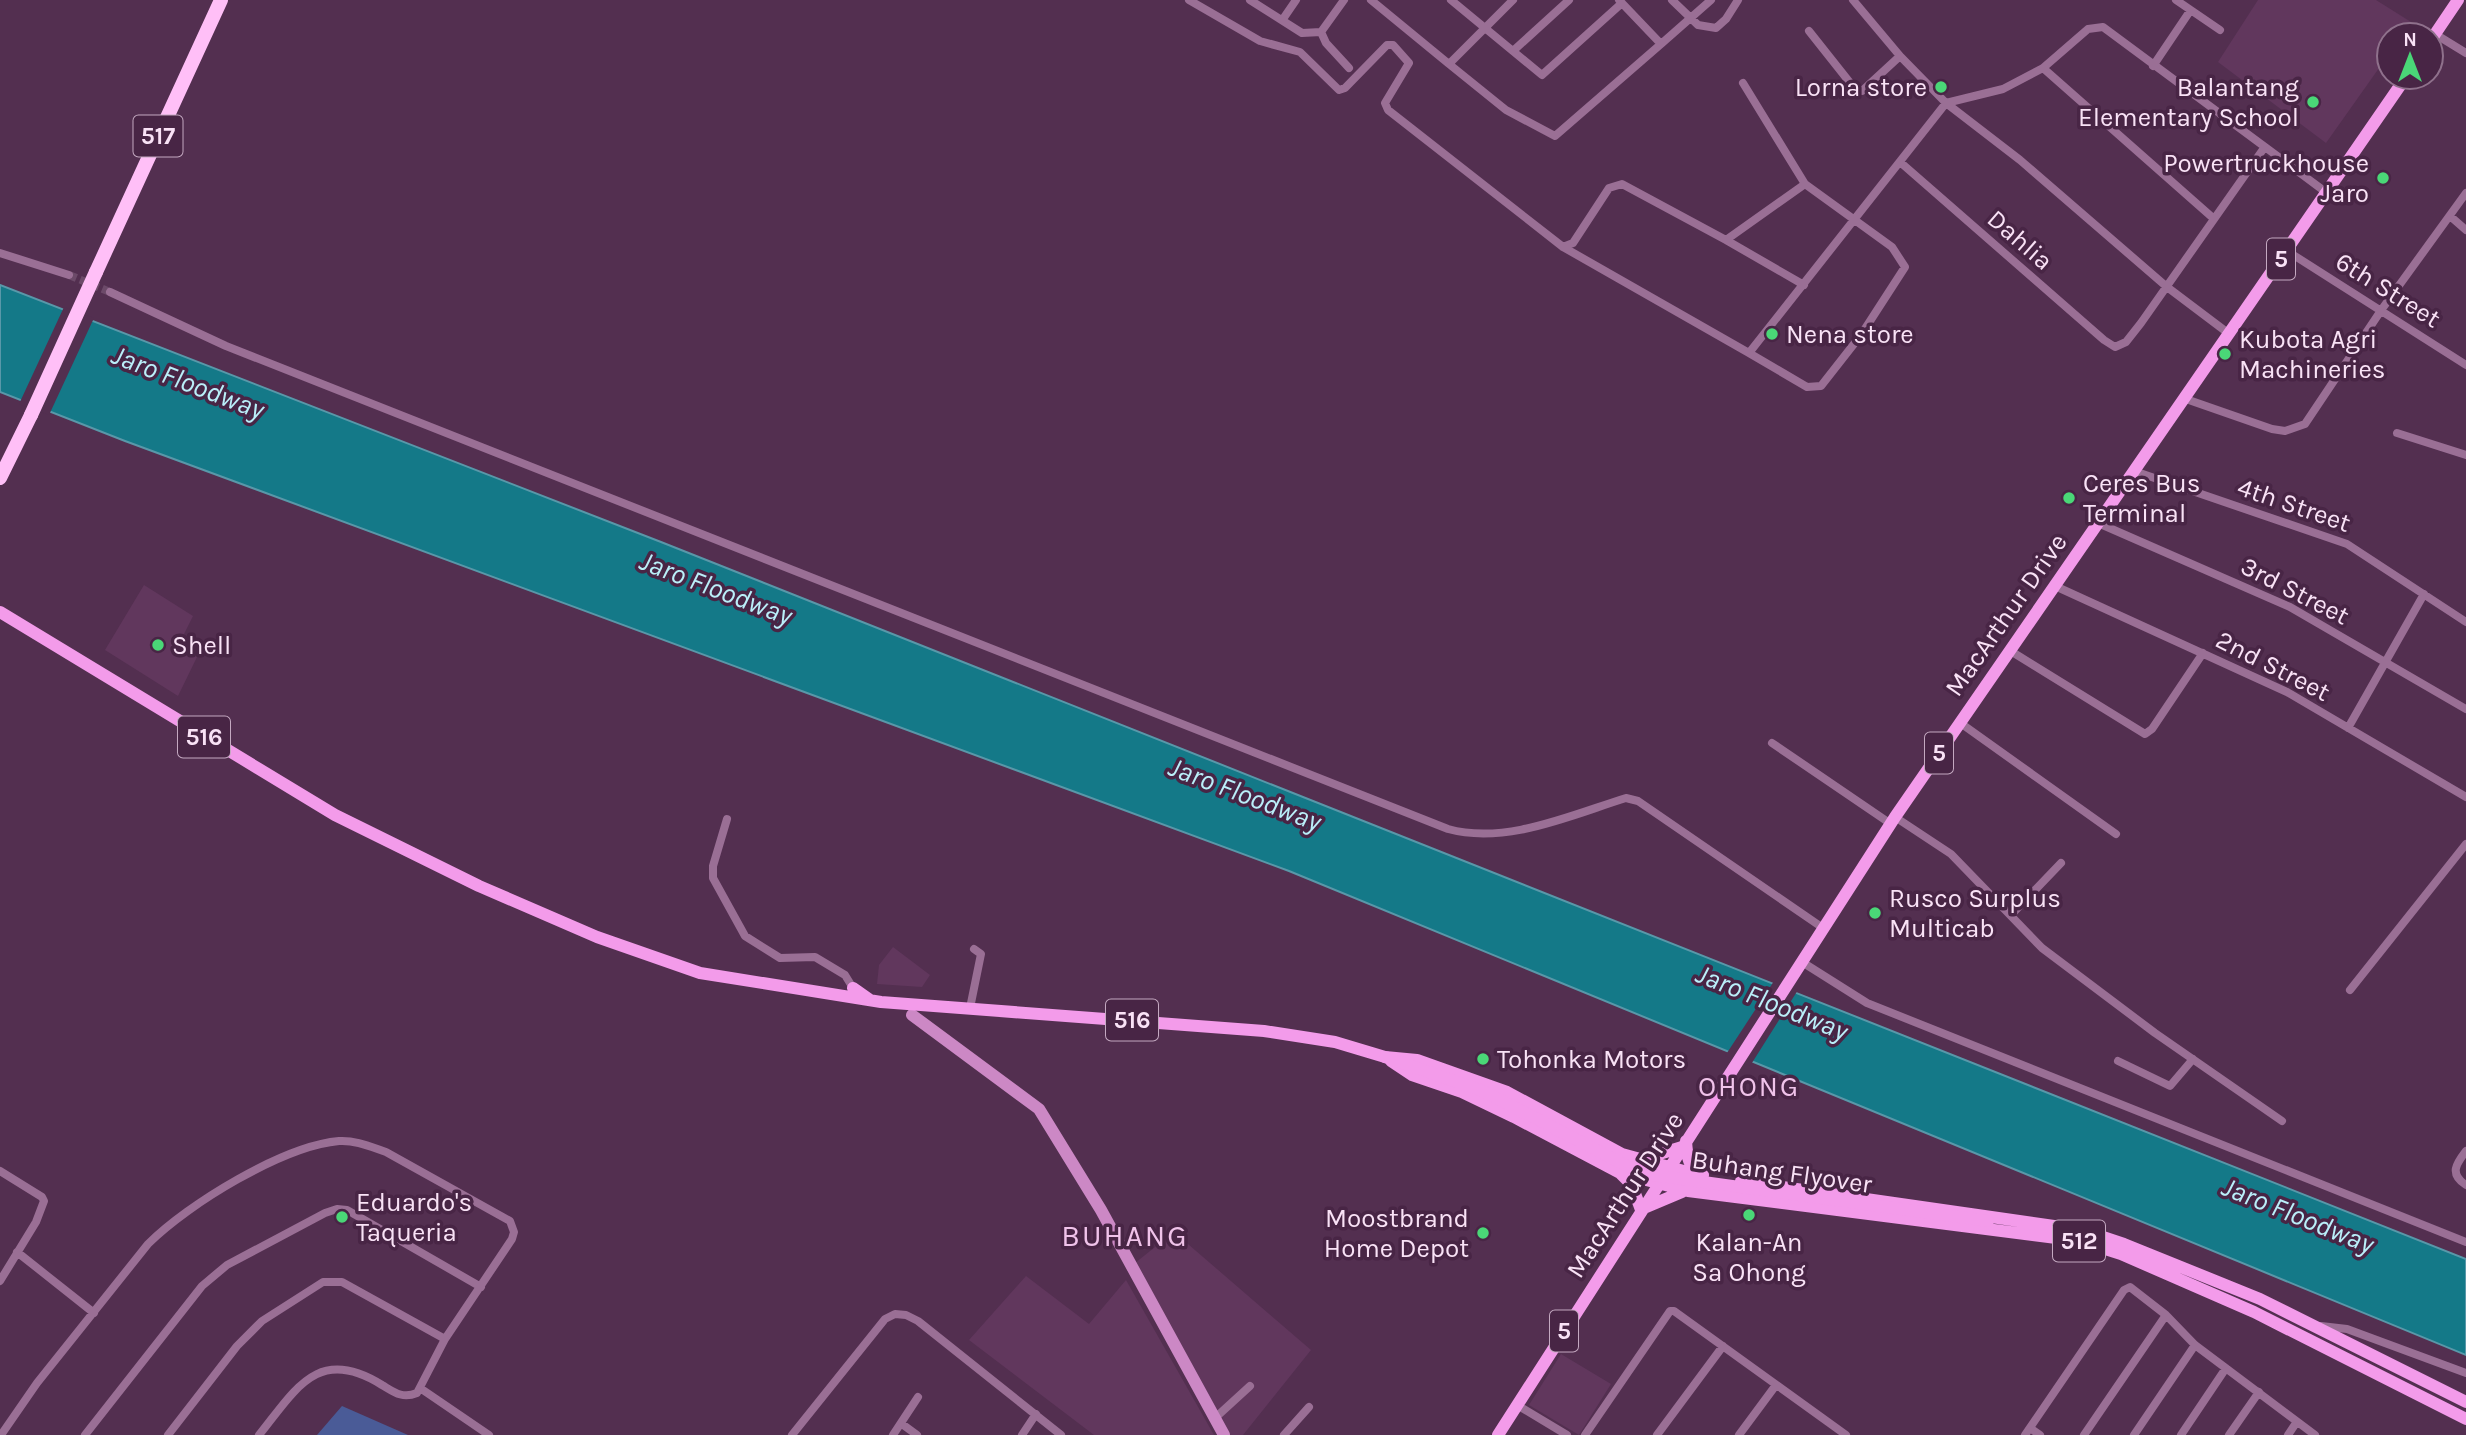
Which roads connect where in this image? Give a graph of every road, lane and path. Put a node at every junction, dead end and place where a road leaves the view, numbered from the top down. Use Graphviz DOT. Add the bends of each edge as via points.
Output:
graph roads {
  1 [pos="221,0"];
  2 [pos="1189,0"];
  3 [pos="1250,0"];
  4 [pos="1296,0"];
  5 [pos="1344,0"];
  6 [pos="1371,0"];
  7 [pos="1451,0"];
  8 [pos="1513,0"];
  9 [pos="1569,0"];
  10 [pos="1672,0"];
  11 [pos="1711,0"];
  12 [pos="1738,0"];
  13 [pos="1853,0"];
  14 [pos="2176,0"];
  15 [pos="2455,1"];
  16 [pos="1621,2"];
  17 [pos="2190,11"];
  18 [pos="1690,18"];
  19 [pos="1283,19"];
  20 [pos="2443,21"];
  21 [pos="1484,28"];
  22 [pos="2220,30"];
  23 [pos="1809,31"];
  24 [pos="1321,32"];
  25 [pos="2445,42"];
  26 [pos="1661,44"];
  27 [pos="1513,51"];
  28 [pos="2466,52"];
  29 [pos="1900,56"];
  30 [pos="1449,64"];
  31 [pos="2153,66"];
  32 [pos="1349,68"];
  33 [pos="2043,68"];
  34 [pos="1743,83"];
  35 [pos="2396,91"];
  36 [pos="1946,103"];
  37 [pos="2264,148"];
  38 [pos="1900,162"];
  39 [pos="1805,184"];
  40 [pos="2327,193"];
  41 [pos="2466,193"];
  42 [pos="2450,216"];
  43 [pos="2213,218"];
  44 [pos="1855,220"];
  45 [pos="2466,229"];
  46 [pos="1726,240"];
  47 [pos="1563,247"];
  48 [pos="2287,251"];
  49 [pos="0,253"];
  50 [pos="68,275"];
  51 [pos="1804,285"];
  52 [pos="2167,287"];
  53 [pos="110,292"];
  54 [pos="2382,309"];
  55 [pos="2228,333"];
  56 [pos="1749,353"];
  57 [pos="2466,365"];
  58 [pos="2183,398"];
  59 [pos="2397,433"];
  60 [pos="2466,455"];
  61 [pos="2134,471"];
  62 [pos="0,478"];
  63 [pos="2098,523"];
  64 [pos="2055,586"];
  65 [pos="2424,594"];
  66 [pos="0,612"];
  67 [pos="2466,622"];
  68 [pos="2009,650"];
  69 [pos="2203,653"];
  70 [pos="2385,663"];
  71 [pos="2466,709"];
  72 [pos="1959,722"];
  73 [pos="2348,728"];
  74 [pos="1772,743"];
  75 [pos="2466,797"];
  76 [pos="727,819"];
  77 [pos="1893,821"];
  78 [pos="2116,834"];
  79 [pos="2466,844"];
  80 [pos="2061,863"];
  81 [pos="2011,915"];
  82 [pos="1823,928"];
  83 [pos="974,948"];
  84 [pos="1800,965"];
  85 [pos="853,988"];
  86 [pos="2350,990"];
  87 [pos="876,1002"];
  88 [pos="970,1008"];
  89 [pos="912,1015"];
  90 [pos="1385,1057"];
  91 [pos="2193,1059"];
  92 [pos="2118,1060"];
  93 [pos="2282,1121"];
  94 [pos="1684,1144"];
  95 [pos="2466,1151"];
  96 [pos="1637,1160"];
  97 [pos="1669,1168"];
  98 [pos="1620,1173"];
  99 [pos="1,1174"];
  100 [pos="1710,1177"];
  101 [pos="1657,1185"];
  102 [pos="2466,1185"];
  103 [pos="1688,1191"];
  104 [pos="1641,1210"];
  105 [pos="2010,1224"];
  106 [pos="2466,1242"];
  107 [pos="17,1252"];
  108 [pos="0,1281"];
  109 [pos="481,1286"];
  110 [pos="94,1313"];
  111 [pos="2166,1315"];
  112 [pos="2292,1323"];
  113 [pos="2318,1326"];
  114 [pos="445,1339"];
  115 [pos="2195,1345"];
  116 [pos="1723,1346"];
  117 [pos="2385,1362"];
  118 [pos="2226,1368"];
  119 [pos="2466,1373"];
  120 [pos="2379,1374"];
  121 [pos="2420,1378"];
  122 [pos="1776,1385"];
  123 [pos="1250,1386"];
  124 [pos="420,1388"];
  125 [pos="2413,1391"];
  126 [pos="2259,1392"];
  127 [pos="918,1396"];
  128 [pos="2466,1402"];
  129 [pos="1517,1405"];
  130 [pos="1309,1407"];
  131 [pos="1036,1414"];
  132 [pos="1214,1418"];
  133 [pos="2466,1419"];
  134 [pos="2296,1423"];
  135 [pos="901,1424"];
  136 [pos="2028,1432"];
  137 [pos="1,1435"];
  138 [pos="85,1435"];
  139 [pos="168,1435"];
  140 [pos="260,1435"];
  141 [pos="489,1435"];
  142 [pos="792,1435"];
  143 [pos="893,1435"];
  144 [pos="917,1435"];
  145 [pos="1022,1435"];
  146 [pos="1062,1435"];
  147 [pos="1224,1435"];
  148 [pos="1284,1435"];
  149 [pos="1498,1435"];
  150 [pos="1567,1435"];
  151 [pos="1585,1435"];
  152 [pos="1657,1435"];
  153 [pos="1739,1435"];
  154 [pos="1846,1435"];
  155 [pos="2040,1435"];
  156 [pos="2084,1435"];
  157 [pos="2134,1435"];
  158 [pos="2181,1435"];
  159 [pos="2229,1435"];
  160 [pos="2288,1435"];
  161 [pos="2315,1435"];
  1 -- 62 [label="highway, 517, bridge"];
  2 -- 47 [label="street" via="1260,41 1300,52 1339,90 1393,45 1409,63 1385,103 1388,110"];
  3 -- 19 [label="street"];
  4 -- 19 [label="street"];
  5 -- 24 [label="street"];
  6 -- 30 [label="street"];
  7 -- 21 [label="street"];
  8 -- 21 [label="street"];
  9 -- 27 [label="street"];
  10 -- 18 [label="street"];
  11 -- 18 [label="street"];
  12 -- 18 [label="street" via="1716,28 1698,25"];
  13 -- 29 [label="street"];
  14 -- 17 [label="street"];
  15 -- 20 [label="main road"];
  16 -- 26 [label="street"];
  16 -- 27 [label="street" via="1542,75"];
  17 -- 22 [label="street"];
  17 -- 31 [label="street"];
  18 -- 26 [label="street"];
  19 -- 24 [label="street" via="1302,33"];
  21 -- 27 [label="street"];
  21 -- 30 [label="street"];
  23 -- 29 [label="street" via="1855,89 1862,91"];
  24 -- 32 [label="street"];
  25 -- 28 [label="street"];
  26 -- 30 [label="street" via="1555,136 1506,110"];
  29 -- 36 [label="street"];
  31 -- 33 [label="street" via="2103,27 2095,27"];
  31 -- 37 [label="street"];
  33 -- 36 [label="street" via="2003,89"];
  33 -- 43 [label="street"];
  34 -- 39 [label="street"];
  35 -- 40 [label="main road, MacArthur Drive / 5"];
  36 -- 38 [label="street"];
  36 -- 52 [label="street" via="2020,160"];
  37 -- 40 [label="street"];
  37 -- 43 [label="street"];
  38 -- 44 [label="street"];
  38 -- 52 [label="street, Dahlia" via="2115,347 2126,342"];
  39 -- 44 [label="street"];
  39 -- 46 [label="street"];
  40 -- 48 [label="main road, MacArthur Drive / 5"];
  41 -- 42 [label="street"];
  42 -- 45 [label="street"];
  42 -- 54 [label="street"];
  43 -- 52 [label="street"];
  44 -- 51 [label="street"];
  44 -- 56 [label="street" via="1892,247 1905,267 1836,369 1814,388"];
  46 -- 47 [label="street" via="1622,184 1609,188 1573,243"];
  46 -- 51 [label="street"];
  47 -- 56 [label="street"];
  48 -- 54 [label="street, 6th Street"];
  48 -- 55 [label="main road, MacArthur Drive / 5"];
  49 -- 50 [label="street"];
  51 -- 56 [label="street"];
  52 -- 55 [label="street"];
  53 -- 82 [label="street" via="226,346 1448,829 1472,836 1539,825 1626,798 1638,801"];
  54 -- 57 [label="street, 6th Street"];
  54 -- 58 [label="street" via="2314,412 2295,429 2272,429"];
  55 -- 58 [label="main road, MacArthur Drive / 5"];
  58 -- 61 [label="main road, MacArthur Drive / 5"];
  59 -- 60 [label="street"];
  61 -- 63 [label="main road, MacArthur Drive / 5"];
  61 -- 65 [label="street, 4th Street" via="2335,539"];
  63 -- 64 [label="main road, MacArthur Drive / 5"];
  63 -- 70 [label="street, 3rd Street" via="2290,607"];
  64 -- 68 [label="main road, MacArthur Drive / 5"];
  64 -- 69 [label="street, 2nd Street"];
  65 -- 67 [label="street, 4th Street"];
  65 -- 70 [label="street"];
  66 -- 87 [label="main road, 516" via="335,815 515,902 646,957 700,973"];
  68 -- 69 [label="street" via="2145,734"];
  68 -- 72 [label="main road, MacArthur Drive / 5"];
  69 -- 73 [label="street, 2nd Street" via="2287,692"];
  70 -- 71 [label="street, 3rd Street"];
  70 -- 73 [label="street"];
  72 -- 77 [label="main road, MacArthur Drive / 5"];
  72 -- 78 [label="street"];
  73 -- 75 [label="street, 2nd Street"];
  74 -- 77 [label="street"];
  76 -- 85 [label="street" via="713,878 745,936 780,958 815,957 845,975"];
  77 -- 81 [label="street" via="1951,855"];
  77 -- 82 [label="main road, MacArthur Drive / 5"];
  79 -- 86 [label="street"];
  80 -- 81 [label="street"];
  81 -- 91 [label="street" via="2042,948"];
  82 -- 84 [label="main road, MacArthur Drive / 5"];
  83 -- 88 [label="street" via="981,954"];
  84 -- 94 [label="main road, MacArthur Drive / 5"];
  84 -- 106 [label="street" via="1867,1003"];
  85 -- 87 [label="main road"];
  87 -- 88 [label="main road, 516"];
  87 -- 89 [label="main road"];
  88 -- 90 [label="main road, 516" via="1264,1031 1335,1042"];
  89 -- 132 [label="street" via="1039,1109 1101,1210"];
  90 -- 96 [label="main road, 516" via="1417,1060 1476,1079"];
  90 -- 98 [label="main road, 516" via="1412,1075 1483,1102"];
  90 -- 105 [label="main road, Buhang Flyover / 512, bridge" via="1483,1091 1653,1175"];
  91 -- 92 [label="street" via="2170,1086"];
  91 -- 93 [label="street"];
  94 -- 96 [label="main road"];
  94 -- 97 [label="main road, MacArthur Drive / 5"];
  94 -- 100 [label="main road" via="1692,1167"];
  95 -- 102 [label="street" via="2455,1171"];
  96 -- 97 [label="main road, 516"];
  97 -- 100 [label="main road, 512"];
  97 -- 101 [label="main road, MacArthur Drive / 5"];
  98 -- 101 [label="main road, 516"];
  98 -- 104 [label="main road" via="1632,1185"];
  99 -- 107 [label="street" via="44,1201"];
  100 -- 105 [label="main road, 512"];
  101 -- 103 [label="main road, 512"];
  101 -- 104 [label="main road, MacArthur Drive / 5"];
  103 -- 104 [label="main road" via="1667,1195"];
  103 -- 105 [label="main road, 512"];
  104 -- 129 [label="main road, MacArthur Drive / 5"];
  105 -- 112 [label="main road, 512" via="2082,1230 2124,1244"];
  107 -- 108 [label="street"];
  107 -- 110 [label="street"];
  109 -- 110 [label="street" via="512,1239 510,1221 386,1152 340,1141 300,1149 178,1217 148,1244"];
  109 -- 114 [label="street"];
  109 -- 138 [label="street" via="347,1210 325,1213 227,1265 202,1286"];
  110 -- 137 [label="street"];
  111 -- 115 [label="street"];
  111 -- 136 [label="street" via="2130,1287 2124,1290"];
  111 -- 156 [label="street"];
  112 -- 113 [label="main road, 512"];
  112 -- 120 [label="main road, 512"];
  113 -- 117 [label="main road, 512"];
  113 -- 119 [label="street" via="2347,1329"];
  114 -- 124 [label="street"];
  114 -- 139 [label="street" via="342,1282 323,1282 262,1321"];
  115 -- 118 [label="street"];
  115 -- 157 [label="street"];
  116 -- 122 [label="street"];
  116 -- 151 [label="street" via="1678,1312 1670,1311"];
  116 -- 152 [label="street"];
  117 -- 120 [label="main road" via="2389,1371"];
  117 -- 121 [label="main road, 512"];
  118 -- 126 [label="street"];
  118 -- 158 [label="street"];
  120 -- 125 [label="main road, 512"];
  121 -- 125 [label="main road" via="2411,1381"];
  121 -- 128 [label="main road, 512"];
  122 -- 153 [label="street"];
  122 -- 154 [label="street"];
  123 -- 132 [label="street"];
  124 -- 140 [label="street" via="401,1396 355,1370 324,1371 297,1387"];
  124 -- 141 [label="street"];
  125 -- 133 [label="main road, 512"];
  126 -- 134 [label="street"];
  126 -- 159 [label="street"];
  127 -- 135 [label="street"];
  129 -- 149 [label="main road, MacArthur Drive / 5"];
  129 -- 150 [label="street"];
  130 -- 148 [label="street"];
  131 -- 142 [label="street" via="918,1321 895,1314 885,1319"];
  131 -- 145 [label="street"];
  131 -- 146 [label="street"];
  132 -- 147 [label="street"];
  134 -- 160 [label="street"];
  134 -- 161 [label="street"];
  135 -- 143 [label="street"];
  135 -- 144 [label="street"];
  136 -- 155 [label="street"];
}
